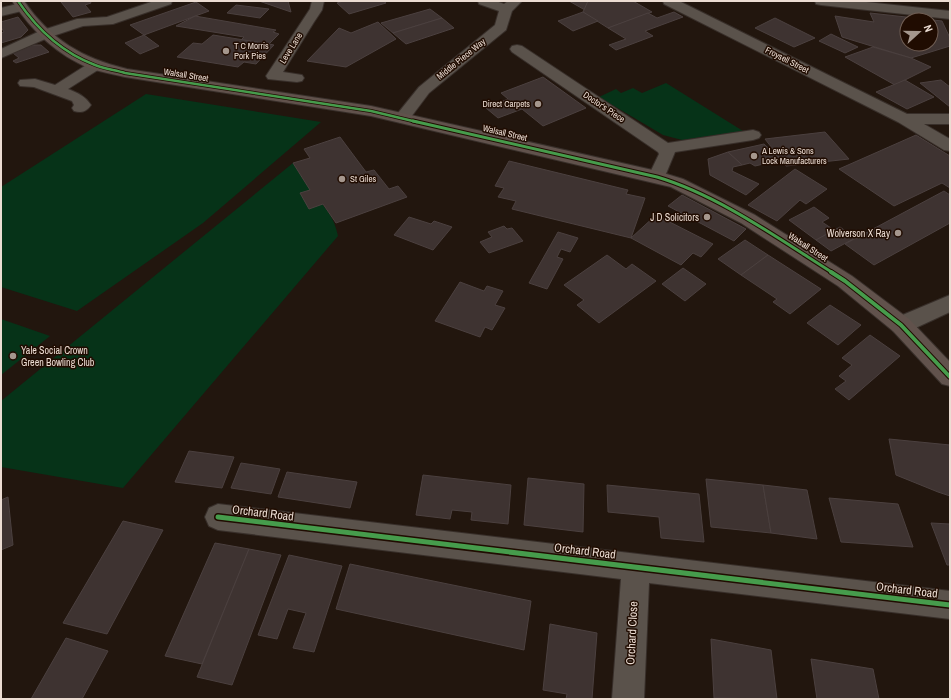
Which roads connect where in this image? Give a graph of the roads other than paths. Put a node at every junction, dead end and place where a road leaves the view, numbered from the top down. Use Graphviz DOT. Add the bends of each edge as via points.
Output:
graph roads {
  1 [pos="166,1"];
  2 [pos="318,1"];
  3 [pos="484,1"];
  4 [pos="669,1"];
  5 [pos="821,1"];
  6 [pos="20,4"];
  7 [pos="305,4"];
  8 [pos="511,5"];
  9 [pos="1,12"];
  10 [pos="950,15"];
  11 [pos="308,20"];
  12 [pos="45,34"];
  13 [pos="517,49"];
  14 [pos="1,54"];
  15 [pos="96,65"];
  16 [pos="297,78"];
  17 [pos="25,83"];
  18 [pos="57,90"];
  19 [pos="80,108"];
  20 [pos="402,118"];
  21 [pos="904,119"];
  22 [pos="950,119"];
  23 [pos="753,135"];
  24 [pos="950,146"];
  25 [pos="665,149"];
  26 [pos="657,177"];
  27 [pos="950,303"];
  28 [pos="902,325"];
  29 [pos="950,377"];
  30 [pos="218,518"];
  31 [pos="636,567"];
  32 [pos="950,605"];
  33 [pos="628,699"];
  1 -- 12 [label="street" via="108,21 82,22"];
  2 -- 11 [label="street, Leve Lane" via="316,10"];
  3 -- 8 [label="street"];
  4 -- 21 [label="street, Froysell Street"];
  5 -- 10 [label="street"];
  6 -- 9 [label="street"];
  6 -- 12 [label="main road, Walsall Street"];
  7 -- 11 [label="street"];
  8 -- 20 [label="street, Middle Piece Way" via="501,27 424,90"];
  11 -- 16 [label="street, Leve Lane" via="268,76"];
  12 -- 14 [label="street"];
  12 -- 15 [label="main road, Walsall Street"];
  13 -- 25 [label="street, Doctor's Piece"];
  15 -- 18 [label="street"];
  15 -- 20 [label="main road, Walsall Street" via="125,73"];
  17 -- 18 [label="street" via="35,83"];
  18 -- 19 [label="street" via="77,98 83,105"];
  20 -- 26 [label="main road, Walsall Street"];
  21 -- 22 [label="street"];
  21 -- 24 [label="street, Froysell Street"];
  23 -- 25 [label="street"];
  25 -- 26 [label="street" via="667,154"];
  26 -- 28 [label="main road, Walsall Street" via="677,183 748,219 845,281"];
  27 -- 28 [label="street"];
  28 -- 29 [label="main road, Walsall Street"];
  30 -- 31 [label="street, Orchard Road"];
  31 -- 32 [label="street, Orchard Road"];
  31 -- 33 [label="street, Orchard Close"];
}
